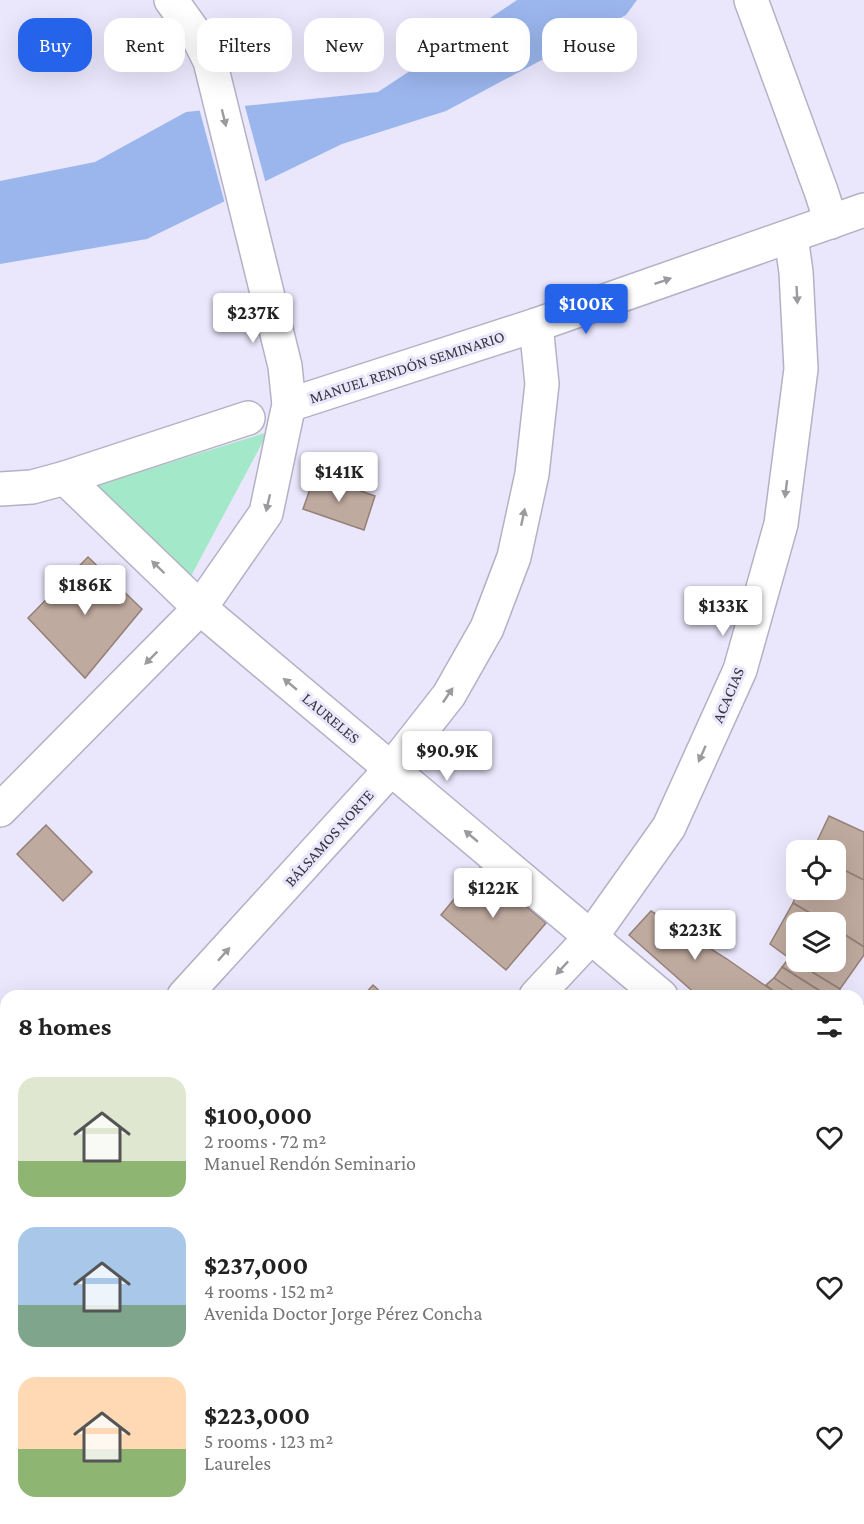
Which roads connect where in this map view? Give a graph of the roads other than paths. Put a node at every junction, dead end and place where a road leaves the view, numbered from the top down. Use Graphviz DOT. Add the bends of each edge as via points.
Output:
graph roads {
  1 [pos="171,0"];
  2 [pos="751,0"];
  3 [pos="864,210"];
  4 [pos="831,222"];
  5 [pos="791,237"];
  6 [pos="536,325"];
  7 [pos="289,405"];
  8 [pos="248,418"];
  9 [pos="65,478"];
  10 [pos="0,489"];
  11 [pos="200,608"];
  12 [pos="391,769"];
  13 [pos="0,810"];
  14 [pos="591,937"];
  15 [pos="189,990"];
  16 [pos="542,990"];
  17 [pos="654,990"];
  1 -- 7 [label="street, one-way" via="210,61 285,366"];
  2 -- 4 [label="street"];
  3 -- 4 [label="street, MANUEL RENDÓN SEMINARIO"];
  4 -- 5 [label="street, MANUEL RENDÓN SEMINARIO"];
  6 -- 5 [label="street, MANUEL RENDÓN SEMINARIO, one-way"];
  5 -- 14 [label="street, ACACIAS, one-way" via="801,369 781,524 740,670 669,827"];
  6 -- 7 [label="street, MANUEL RENDÓN SEMINARIO"];
  12 -- 6 [label="street, BÁLSAMOS NORTE, one-way" via="449,695 487,628 514,557 532,474 542,384"];
  7 -- 11 [label="street, one-way" via="266,513"];
  8 -- 9 [label="street"];
  9 -- 10 [label="street" via="32,487"];
  11 -- 9 [label="street, LAURELES, one-way"];
  12 -- 11 [label="street, LAURELES, one-way"];
  11 -- 13 [label="street, one-way"];
  14 -- 12 [label="street, LAURELES, one-way"];
  15 -- 12 [label="street, BÁLSAMOS NORTE, one-way"];
  14 -- 16 [label="street, ACACIAS, one-way"];
  14 -- 17 [label="street, LAURELES"];
}
